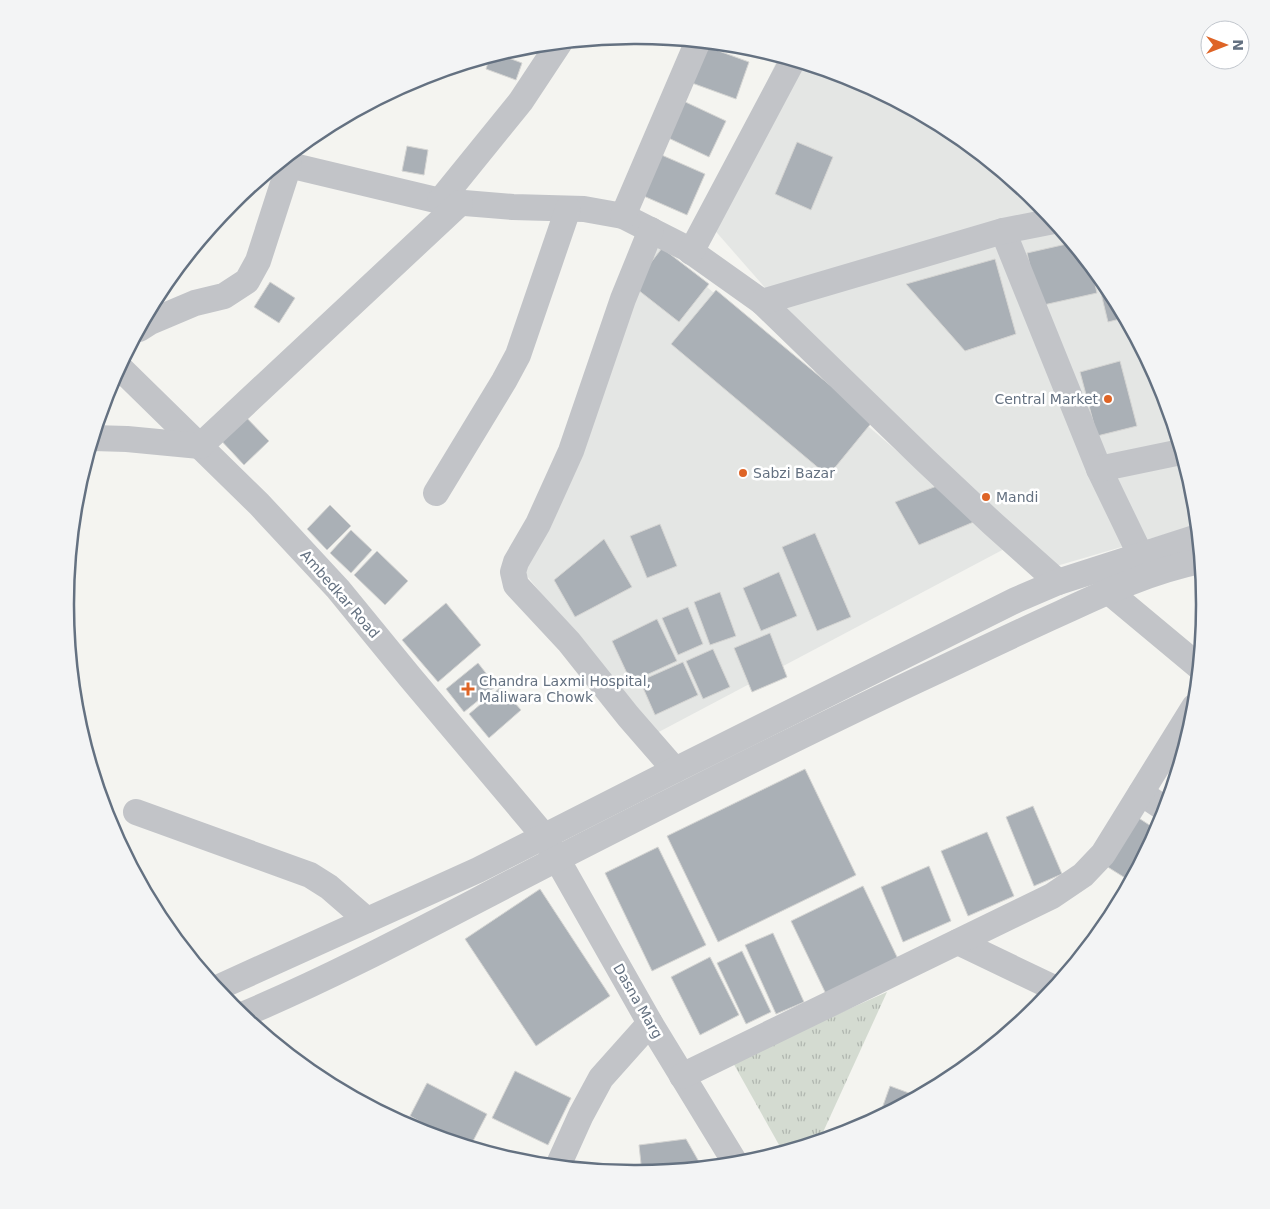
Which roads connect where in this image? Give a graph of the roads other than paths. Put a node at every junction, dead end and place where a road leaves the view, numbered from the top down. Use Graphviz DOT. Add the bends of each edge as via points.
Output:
graph roads {
  1 [pos="695,48"];
  2 [pos="555,50"];
  3 [pos="790,66"];
  4 [pos="288,165"];
  5 [pos="284,168"];
  6 [pos="450,202"];
  7 [pos="568,208"];
  8 [pos="623,216"];
  9 [pos="1046,223"];
  10 [pos="651,230"];
  11 [pos="1003,231"];
  12 [pos="691,252"];
  13 [pos="762,302"];
  14 [pos="150,322"];
  15 [pos="125,373"];
  16 [pos="100,438"];
  17 [pos="200,446"];
  18 [pos="1175,453"];
  19 [pos="1098,469"];
  20 [pos="436,493"];
  21 [pos="1192,539"];
  22 [pos="1141,556"];
  23 [pos="1194,562"];
  24 [pos="1058,582"];
  25 [pos="1108,591"];
  26 [pos="1193,662"];
  27 [pos="1182,726"];
  28 [pos="675,770"];
  29 [pos="1141,793"];
  30 [pos="1158,805"];
  31 [pos="136,812"];
  32 [pos="544,836"];
  33 [pos="557,858"];
  34 [pos="367,920"];
  35 [pos="958,942"];
  36 [pos="223,985"];
  37 [pos="1047,985"];
  38 [pos="249,1012"];
  39 [pos="650,1023"];
  40 [pos="682,1076"];
  41 [pos="731,1156"];
  42 [pos="561,1160"];
  1 -- 8 [label="street"];
  2 -- 6 [label="street"];
  3 -- 12 [label="street"];
  4 -- 6 [label="street"];
  5 -- 14 [label="street" via="258,261 247,281 224,296 195,303"];
  6 -- 7 [label="street"];
  6 -- 17 [label="street"];
  7 -- 8 [label="street"];
  7 -- 20 [label="street" via="518,355"];
  8 -- 10 [label="street"];
  9 -- 11 [label="street"];
  10 -- 12 [label="street"];
  10 -- 28 [label="street" via="623,300 572,452 513,572 516,585 569,642"];
  11 -- 13 [label="street"];
  11 -- 19 [label="street"];
  12 -- 13 [label="street"];
  13 -- 24 [label="street" via="945,479"];
  15 -- 17 [label="street, Ambedkar Road"];
  16 -- 17 [label="street"];
  17 -- 32 [label="street, Ambedkar Road" via="338,589"];
  18 -- 19 [label="street"];
  19 -- 22 [label="street"];
  21 -- 22 [label="street"];
  22 -- 24 [label="street"];
  23 -- 25 [label="street"];
  24 -- 28 [label="street"];
  25 -- 26 [label="street"];
  25 -- 33 [label="street" via="817,728"];
  27 -- 29 [label="street"];
  28 -- 32 [label="street"];
  29 -- 30 [label="street"];
  29 -- 35 [label="street" via="1103,854 1083,875 1052,896"];
  31 -- 34 [label="street" via="310,875"];
  32 -- 33 [label="street, Dasna Marg"];
  32 -- 34 [label="street"];
  33 -- 38 [label="street" via="406,937"];
  33 -- 39 [label="street, Dasna Marg"];
  34 -- 36 [label="street"];
  35 -- 37 [label="street"];
  35 -- 40 [label="street"];
  39 -- 40 [label="street, Dasna Marg"];
  39 -- 42 [label="street" via="601,1078"];
  40 -- 41 [label="street, Dasna Marg"];
}
